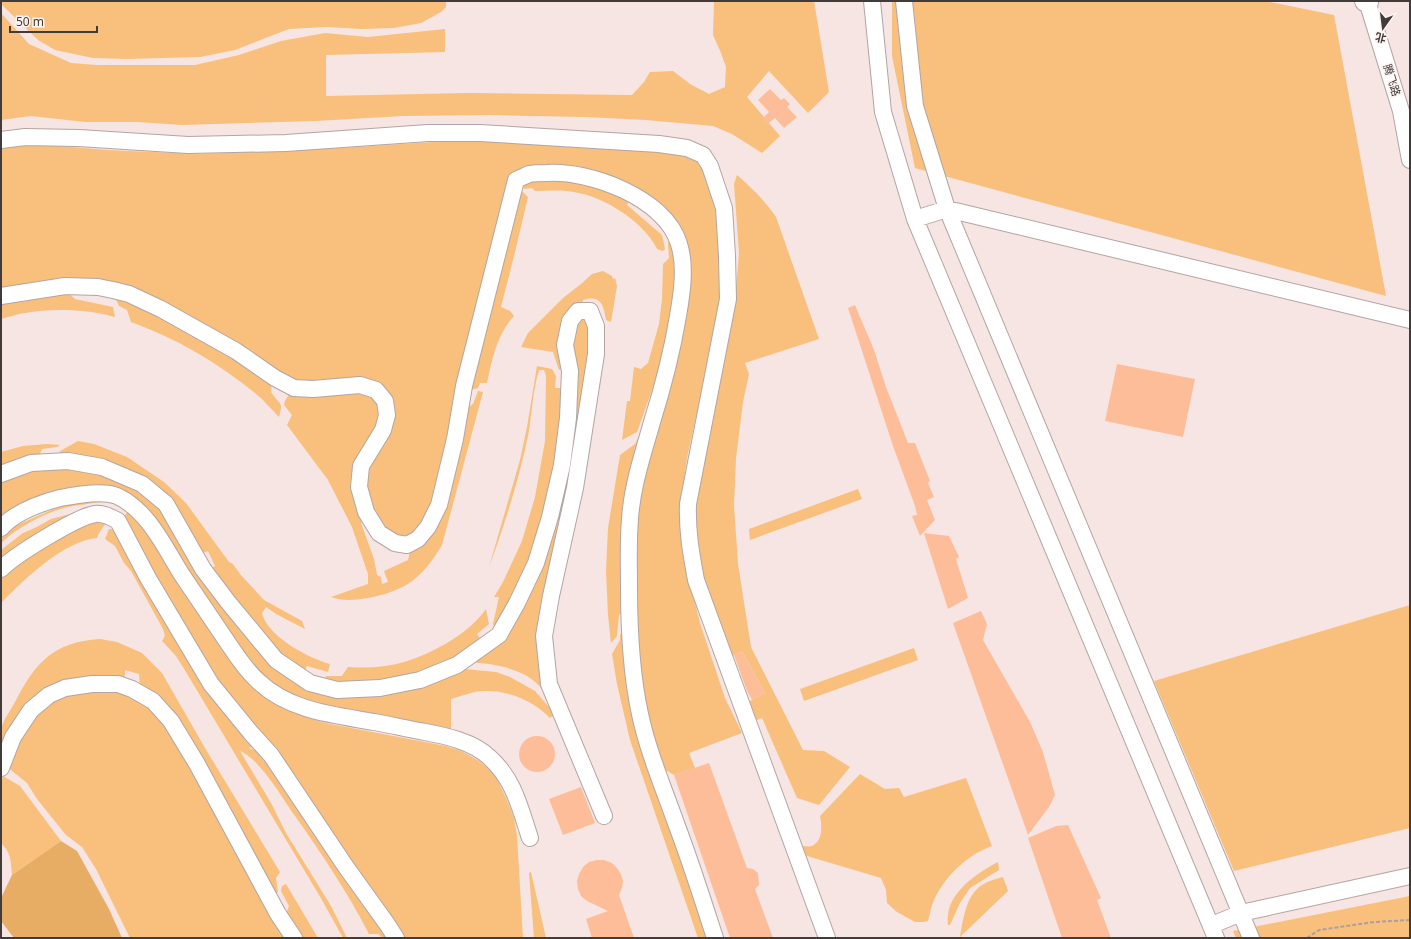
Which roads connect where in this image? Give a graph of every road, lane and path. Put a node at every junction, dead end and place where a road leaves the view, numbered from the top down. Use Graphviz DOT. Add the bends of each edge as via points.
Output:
graph roads {
  1 [pos="872,1"];
  2 [pos="904,1"];
  3 [pos="1367,1"];
  4 [pos="1,140"];
  5 [pos="1410,160"];
  6 [pos="947,209"];
  7 [pos="915,219"];
  8 [pos="1,296"];
  9 [pos="1410,320"];
  10 [pos="1,474"];
  11 [pos="1,528"];
  12 [pos="1,569"];
  13 [pos="1,768"];
  14 [pos="604,816"];
  15 [pos="530,838"];
  16 [pos="1410,876"];
  17 [pos="1242,913"];
  18 [pos="1410,920"];
  19 [pos="1214,932"];
  20 [pos="294,938"];
  21 [pos="396,938"];
  22 [pos="715,938"];
  23 [pos="827,938"];
  24 [pos="1251,938"];
  25 [pos="1307,938"];
  1 -- 7 [label="street" via="883,112"];
  2 -- 6 [label="street" via="914,106"];
  3 -- 5 [label="street, 腾飞路" via="1401,111"];
  4 -- 23 [label="street" via="25,137 80,138 188,145 286,143 428,133 480,133 659,144 687,148 703,156 710,166 724,208 728,298 688,504 687,528 696,580"];
  6 -- 7 [label="street"];
  6 -- 9 [label="street"];
  6 -- 17 [label="street"];
  7 -- 19 [label="street"];
  8 -- 22 [label="street" via="65,286 114,290 161,309 236,351 294,388 360,386 376,390 385,401 387,416 383,430 361,466 358,487 366,512 379,533 395,543 407,545 418,539 428,527 439,505 455,439 464,386 516,180 530,174 559,172 586,176 616,186 640,198 662,216 680,246 681,298 666,371 636,477 628,561 629,622 640,714"];
  10 -- 14 [label="street" via="31,463 68,461 102,467 142,484 166,504 203,569 276,660 287,668 310,683 337,690 380,688 420,680 457,665 498,635 536,563 550,517 563,458 570,371 565,345 570,321 578,311 590,311 596,326 596,354 575,488 544,636 549,684"];
  11 -- 15 [label="street" via="43,502 74,495 116,496 132,504 150,524 230,646 259,682 284,700 307,709 431,733 476,747 490,757 512,785"];
  12 -- 21 [label="street" via="30,548 78,520 96,514 109,515 118,522 211,684 271,755"];
  13 -- 20 [label="street" via="13,737 31,710 49,695 65,688 118,684 153,701 171,721 197,764 278,914"];
  16 -- 17 [label="street"];
  17 -- 19 [label="street"];
  17 -- 24 [label="street"];
  18 -- 25 [label="path" via="1319,930"];
}
